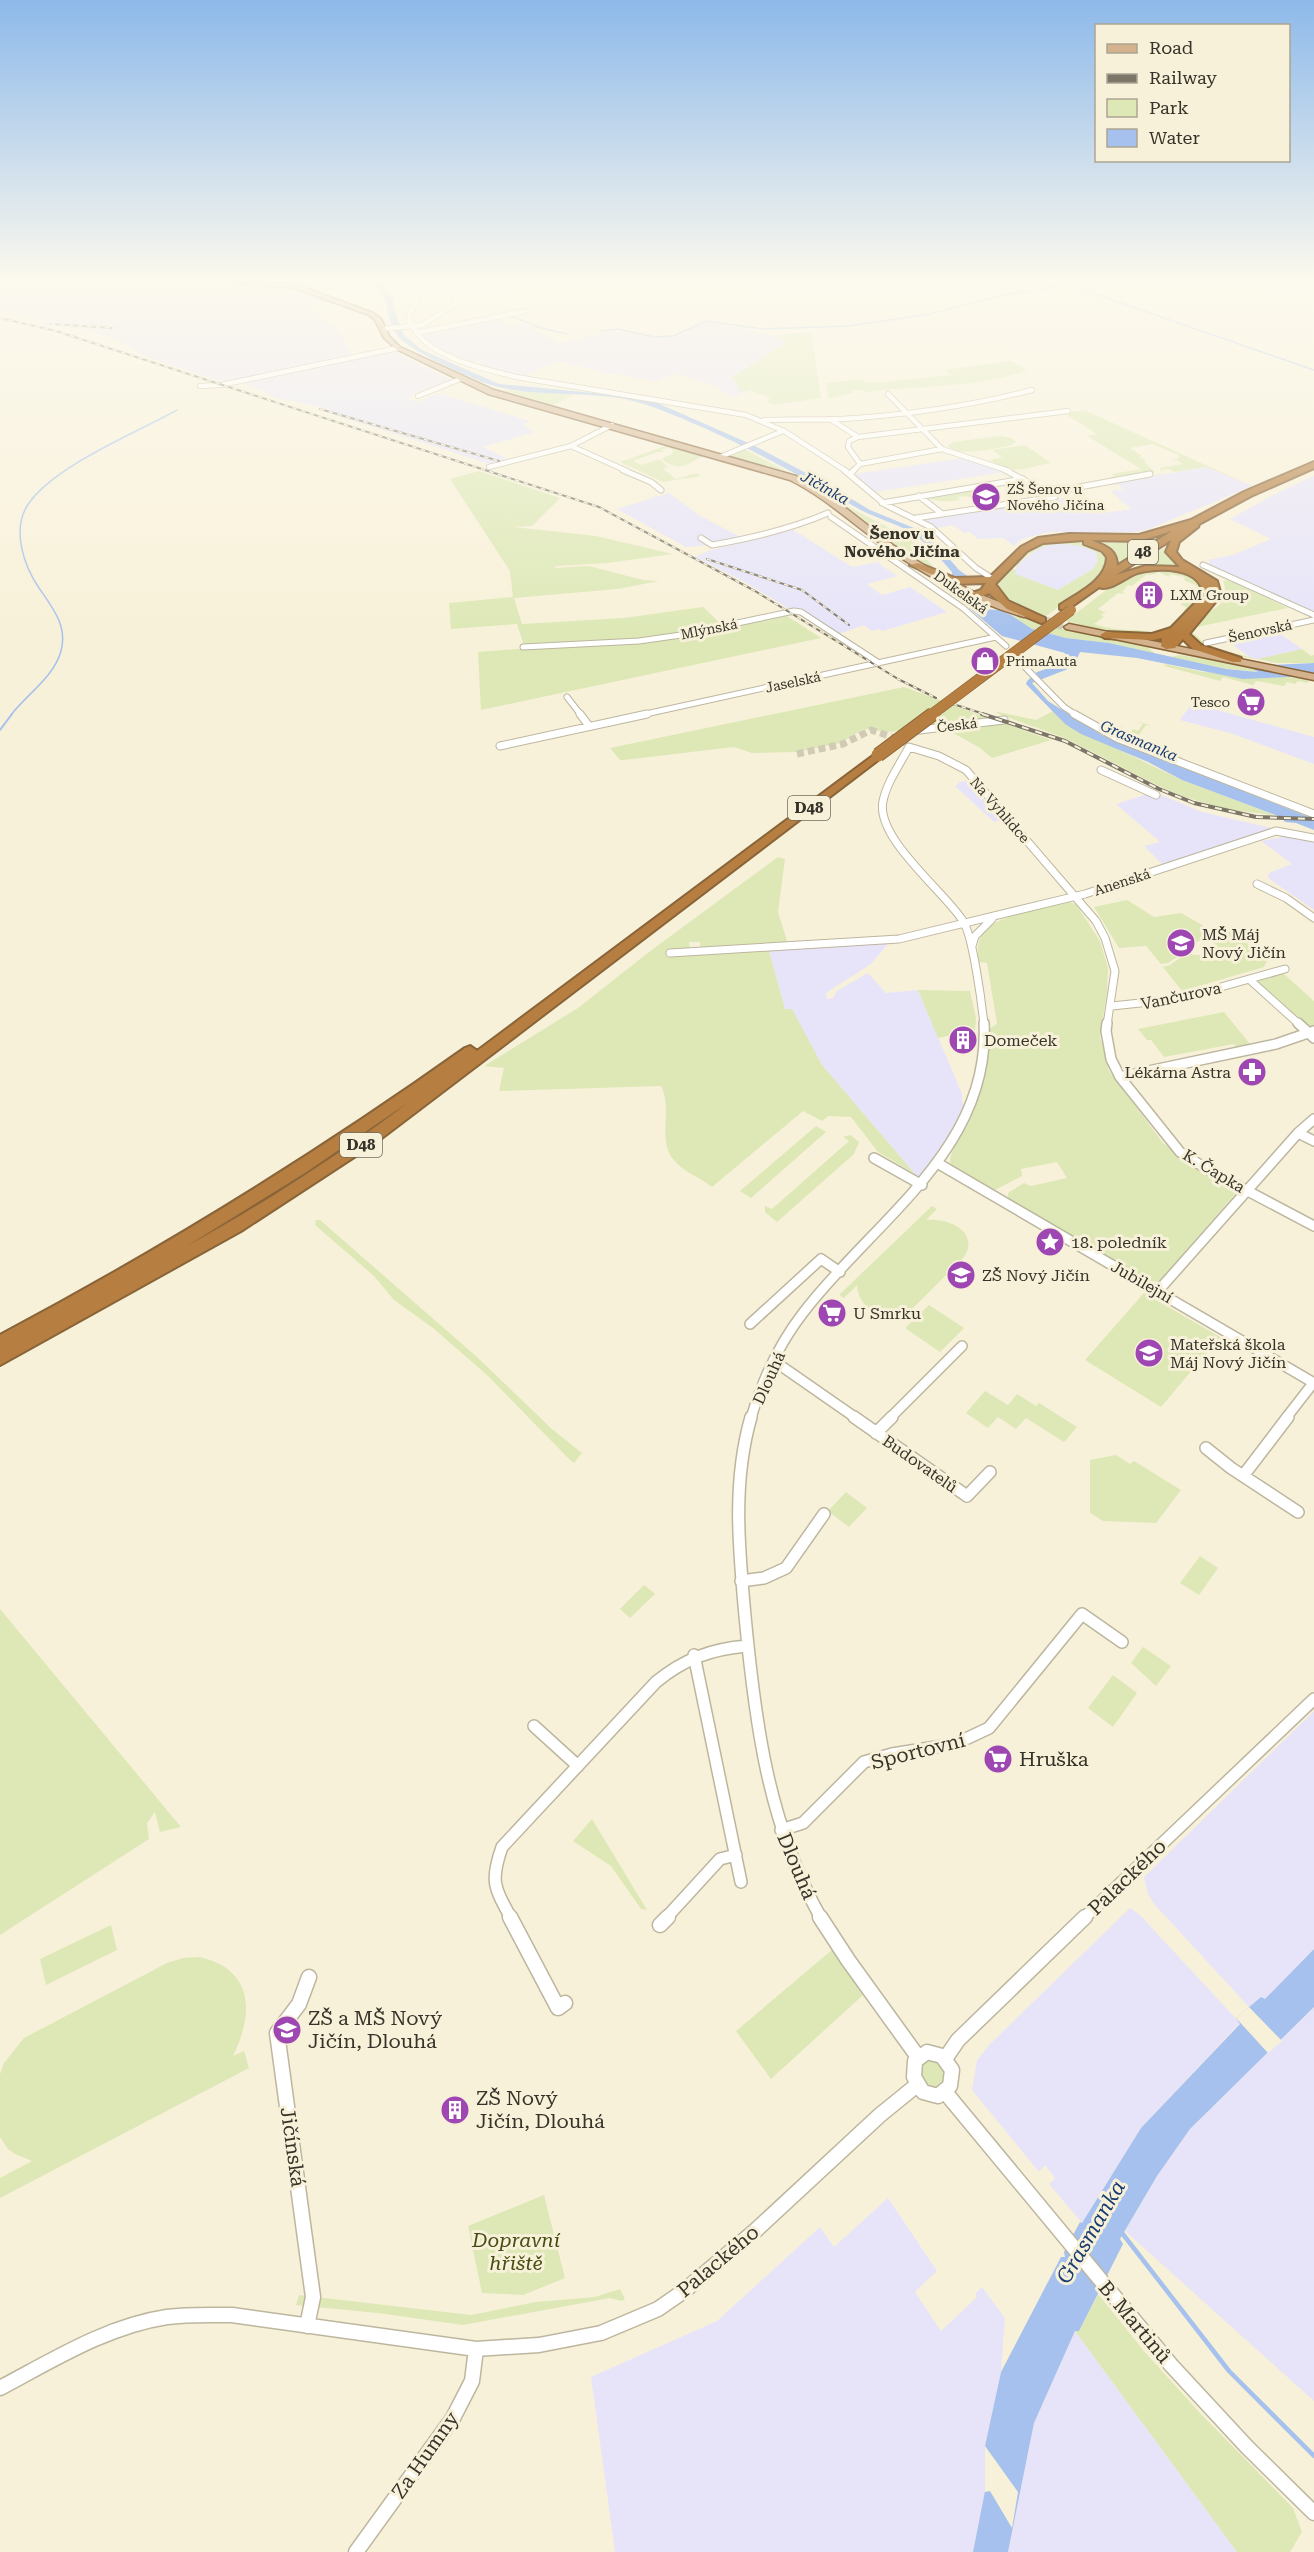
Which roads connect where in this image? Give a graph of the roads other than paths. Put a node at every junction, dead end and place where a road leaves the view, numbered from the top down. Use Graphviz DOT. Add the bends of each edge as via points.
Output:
graph roads {
  1 [pos="506,397"];
  2 [pos="648,397"];
  3 [pos="891,397"];
  4 [pos="1005,397"];
  5 [pos="1068,411"];
  6 [pos="905,412"];
  7 [pos="829,419"];
  8 [pos="764,420"];
  9 [pos="612,426"];
  10 [pos="921,429"];
  11 [pos="783,431"];
  12 [pos="858,437"];
  13 [pos="571,446"];
  14 [pos="942,449"];
  15 [pos="720,457"];
  16 [pos="860,464"];
  17 [pos="489,467"];
  18 [pos="1314,467"];
  19 [pos="850,474"];
  20 [pos="1150,474"];
  21 [pos="1023,479"];
  22 [pos="661,490"];
  23 [pos="1047,493"];
  24 [pos="919,496"];
  25 [pos="882,503"];
  26 [pos="842,511"];
  27 [pos="941,513"];
  28 [pos="827,515"];
  29 [pos="916,518"];
  30 [pos="1192,524"];
  31 [pos="701,538"];
  32 [pos="1057,538"];
  33 [pos="915,565"];
  34 [pos="1203,565"];
  35 [pos="991,581"];
  36 [pos="1100,585"];
  37 [pos="972,595"];
  38 [pos="1314,617"];
  39 [pos="1041,620"];
  40 [pos="1069,627"];
  41 [pos="1181,628"];
  42 [pos="1105,635"];
  43 [pos="996,637"];
  44 [pos="1206,643"];
  45 [pos="523,646"];
  46 [pos="1006,646"];
  47 [pos="1167,647"];
  48 [pos="1015,657"];
  49 [pos="1237,660"];
  50 [pos="879,663"];
  51 [pos="1314,677"];
  52 [pos="567,697"];
  53 [pos="1004,720"];
  54 [pos="589,726"];
  55 [pos="910,731"];
  56 [pos="500,746"];
  57 [pos="874,753"];
  58 [pos="1101,770"];
  59 [pos="1156,795"];
  60 [pos="1314,814"];
  61 [pos="1314,838"];
  62 [pos="1257,884"];
  63 [pos="1075,896"];
  64 [pos="1004,914"];
  65 [pos="1314,918"];
  66 [pos="966,924"];
  67 [pos="971,951"];
  68 [pos="670,953"];
  69 [pos="1285,969"];
  70 [pos="1246,981"];
  71 [pos="1112,1006"];
  72 [pos="1312,1034"];
  73 [pos="1120,1077"];
  74 [pos="1314,1119"];
  75 [pos="1298,1133"];
  76 [pos="1314,1141"];
  77 [pos="874,1158"];
  78 [pos="939,1164"];
  79 [pos="922,1185"];
  80 [pos="1246,1190"];
  81 [pos="1314,1226"];
  82 [pos="840,1272"];
  83 [pos="1158,1291"];
  84 [pos="750,1324"];
  85 [pos="0,1343"];
  86 [pos="962,1346"];
  87 [pos="0,1358"];
  88 [pos="774,1361"];
  89 [pos="1314,1382"];
  90 [pos="876,1433"];
  91 [pos="1206,1448"];
  92 [pos="990,1472"];
  93 [pos="1243,1476"];
  94 [pos="1298,1512"];
  95 [pos="824,1514"];
  96 [pos="741,1581"];
  97 [pos="1122,1642"];
  98 [pos="747,1646"];
  99 [pos="694,1655"];
  100 [pos="1314,1699"];
  101 [pos="534,1726"];
  102 [pos="578,1766"];
  103 [pos="781,1830"];
  104 [pos="736,1855"];
  105 [pos="741,1882"];
  106 [pos="660,1925"];
  107 [pos="309,1977"];
  108 [pos="565,2003"];
  109 [pos="918,2057"];
  110 [pos="945,2059"];
  111 [pos="917,2085"];
  112 [pos="945,2092"];
  113 [pos="307,2326"];
  114 [pos="476,2349"];
  115 [pos="0,2388"];
  116 [pos="1314,2513"];
  117 [pos="356,2552"];
  1 -- 9 [label="main road"];
  2 -- 8 [label="street"];
  3 -- 6 [label="street"];
  4 -- 6 [label="street"];
  5 -- 10 [label="street"];
  6 -- 7 [label="street"];
  6 -- 10 [label="street"];
  7 -- 8 [label="street"];
  7 -- 12 [label="street"];
  8 -- 11 [label="street"];
  9 -- 13 [label="street"];
  9 -- 15 [label="main road"];
  10 -- 12 [label="street"];
  10 -- 14 [label="street"];
  11 -- 15 [label="street"];
  11 -- 19 [label="street"];
  12 -- 16 [label="street" via="849,441 848,447"];
  13 -- 17 [label="street"];
  13 -- 22 [label="street"];
  14 -- 16 [label="street"];
  14 -- 21 [label="street"];
  15 -- 26 [label="main road" via="800,482"];
  16 -- 19 [label="street"];
  18 -- 30 [label="highway, 48"];
  19 -- 25 [label="street"];
  20 -- 23 [label="street"];
  21 -- 23 [label="street"];
  21 -- 24 [label="street"];
  23 -- 27 [label="street" via="1055,497"];
  24 -- 25 [label="street"];
  24 -- 27 [label="street"];
  25 -- 29 [label="street"];
  26 -- 28 [label="street"];
  26 -- 33 [label="main road"];
  27 -- 29 [label="street"];
  28 -- 31 [label="street" via="712,545"];
  28 -- 43 [label="street, Dukelská" via="957,604"];
  29 -- 35 [label="street"];
  30 -- 32 [label="highway" via="1140,538"];
  30 -- 36 [label="highway, 48"];
  30 -- 41 [label="highway" via="1175,541 1171,552 1179,562 1209,580 1217,591 1215,598"];
  32 -- 35 [label="highway" via="1031,544"];
  32 -- 36 [label="highway" via="1090,542 1110,554 1112,567"];
  33 -- 35 [label="highway" via="954,581"];
  33 -- 37 [label="main road"];
  34 -- 38 [label="street, Šenovská"];
  35 -- 37 [label="highway" via="985,592"];
  35 -- 39 [label="highway" via="1001,601"];
  36 -- 41 [label="highway" via="1146,568 1174,568 1195,574 1205,583 1209,594"];
  36 -- 57 [label="highway, 48, bridge"];
  37 -- 39 [label="main road"];
  38 -- 44 [label="street, Šenovská"];
  40 -- 42 [label="main road"];
  41 -- 42 [label="highway" via="1164,636"];
  41 -- 47 [label="highway" via="1167,639"];
  41 -- 49 [label="highway" via="1194,646"];
  42 -- 47 [label="main road"];
  43 -- 46 [label="street, Dukelská"];
  43 -- 50 [label="street, Jaselská"];
  45 -- 50 [label="street, Mlýnská" via="670,637 794,611"];
  47 -- 49 [label="main road"];
  48 -- 60 [label="street" via="1064,707 1105,732"];
  49 -- 51 [label="main road"];
  50 -- 54 [label="street, Jaselská"];
  52 -- 54 [label="street"];
  53 -- 55 [label="street, Česká"];
  54 -- 56 [label="street, Jaselská"];
  57 -- 85 [label="highway, D48" via="358,1131 228,1214"];
  57 -- 87 [label="highway, D48" via="369,1140 235,1227"];
  58 -- 59 [label="street"];
  61 -- 63 [label="street, Anenská" via="1276,831"];
  62 -- 65 [label="street"];
  63 -- 64 [label="street, Anenská"];
  63 -- 66 [label="street, Na Vyhlídce" via="966,771 939,756 909,747 882,803 883,814 899,844"];
  63 -- 71 [label="street, K. Čapka" via="1096,921 1113,958"];
  64 -- 66 [label="street, Anenská"];
  64 -- 67 [label="street" via="982,927"];
  66 -- 67 [label="street, Dlouhá"];
  66 -- 68 [label="street, Anenská" via="899,939"];
  67 -- 78 [label="street, Dlouhá" via="985,1019 984,1050 974,1094"];
  69 -- 70 [label="street, Vančurova"];
  70 -- 71 [label="street, Vančurova" via="1194,996 1138,1006"];
  70 -- 72 [label="street"];
  71 -- 73 [label="street, K. Čapka" via="1106,1031 1108,1048"];
  72 -- 73 [label="street"];
  73 -- 80 [label="street, K. Čapka" via="1180,1152"];
  74 -- 75 [label="street"];
  75 -- 76 [label="street"];
  75 -- 80 [label="street"];
  77 -- 79 [label="street"];
  78 -- 79 [label="street, Dlouhá"];
  78 -- 83 [label="street, Jubilejní"];
  79 -- 82 [label="street, Dlouhá"];
  80 -- 81 [label="street, K. Čapka"];
  80 -- 83 [label="street"];
  82 -- 84 [label="street" via="821,1259"];
  82 -- 88 [label="street, Dlouhá" via="801,1315"];
  83 -- 89 [label="street, Jubilejní"];
  86 -- 90 [label="street, Budovatelů"];
  88 -- 90 [label="street, Budovatelů"];
  88 -- 96 [label="street, Dlouhá" via="744,1445 738,1494"];
  89 -- 93 [label="street"];
  90 -- 92 [label="street, Budovatelů" via="967,1496"];
  91 -- 93 [label="street"];
  93 -- 94 [label="street"];
  95 -- 96 [label="street" via="786,1568 764,1578"];
  96 -- 98 [label="street, Dlouhá"];
  97 -- 103 [label="street, Sportovní" via="1082,1614 989,1728 955,1744 864,1762 802,1823"];
  98 -- 99 [label="street"];
  98 -- 103 [label="street, Dlouhá" via="757,1731"];
  99 -- 102 [label="street" via="656,1682"];
  99 -- 104 [label="street"];
  100 -- 110 [label="street, Palackého" via="1023,1976 958,2040"];
  101 -- 102 [label="street"];
  102 -- 108 [label="street" via="502,1847 494,1870 496,1890 558,2008"];
  103 -- 109 [label="street, Dlouhá" via="809,1897 837,1945"];
  104 -- 105 [label="street"];
  104 -- 106 [label="street" via="720,1858"];
  107 -- 113 [label="street, Jičínská" via="299,2004 277,2033 313,2297"];
  109 -- 110 [label="street" via="931,2052"];
  109 -- 111 [label="street" via="913,2073"];
  110 -- 112 [label="street" via="953,2074"];
  111 -- 112 [label="street" via="930,2095"];
  111 -- 114 [label="street, Palackého" via="709,2272 658,2310 602,2333 539,2345"];
  112 -- 116 [label="street, B. Martinů" via="1102,2285 1209,2407"];
  113 -- 114 [label="street"];
  113 -- 115 [label="street" via="202,2313 157,2317 112,2331"];
  114 -- 117 [label="street, Za Humny" via="472,2381 453,2418"];
}
